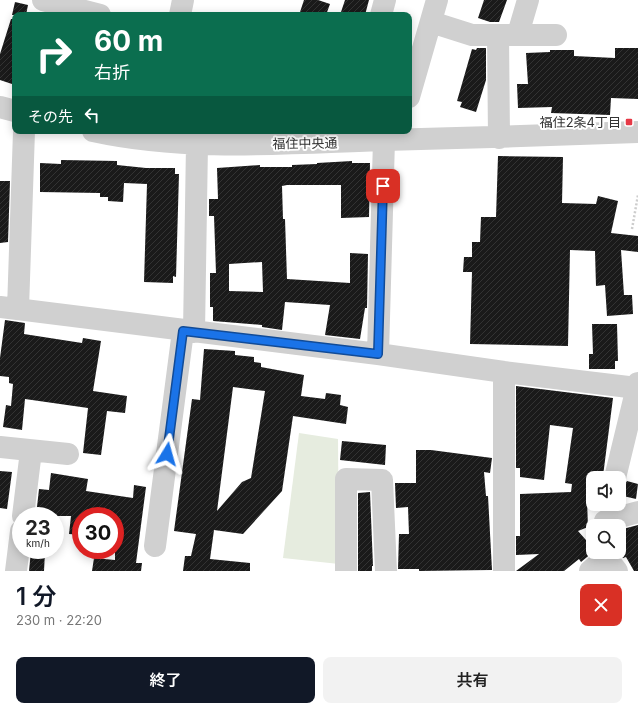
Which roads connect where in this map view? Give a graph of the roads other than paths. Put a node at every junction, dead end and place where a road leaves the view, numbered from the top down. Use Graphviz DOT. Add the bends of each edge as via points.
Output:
graph roads {
  1 [pos="183,0"];
  2 [pos="385,0"];
  3 [pos="437,0"];
  4 [pos="528,0"];
  5 [pos="50,4"];
  6 [pos="86,12"];
  7 [pos="181,12"];
  8 [pos="382,12"];
  9 [pos="431,22"];
  10 [pos="508,35"];
  11 [pos="556,35"];
  12 [pos="412,88"];
  13 [pos="0,107"];
  14 [pos="12,110"];
  15 [pos="638,132"];
  16 [pos="24,134"];
  17 [pos="106,134"];
  18 [pos="154,136"];
  19 [pos="346,137"];
  20 [pos="395,137"];
  21 [pos="499,138"];
  22 [pos="197,144"];
  23 [pos="9,308"];
  24 [pos="189,332"];
  25 [pos="378,354"];
  26 [pos="504,372"];
  27 [pos="638,385"];
  28 [pos="0,447"];
  29 [pos="31,451"];
  30 [pos="68,454"];
  31 [pos="617,471"];
  32 [pos="24,507"];
  33 [pos="638,512"];
  34 [pos="606,517"];
  35 [pos="155,546"];
  36 [pos="18,559"];
  37 [pos="16,571"];
  38 [pos="346,571"];
  39 [pos="386,571"];
  40 [pos="504,571"];
  1 -- 7 [label="street"];
  2 -- 8 [label="street"];
  3 -- 9 [label="street"];
  4 -- 10 [label="street"];
  5 -- 6 [label="street"];
  9 -- 10 [label="street" via="472,35"];
  9 -- 12 [label="street"];
  10 -- 11 [label="street"];
  10 -- 21 [label="street"];
  13 -- 14 [label="street"];
  15 -- 21 [label="street, 福住中央通"];
  16 -- 23 [label="street"];
  17 -- 18 [label="street, 福住中央通" via="123,138"];
  18 -- 22 [label="street, 福住中央通"];
  19 -- 20 [label="street, 福住中央通"];
  19 -- 22 [label="street, 福住中央通"];
  20 -- 21 [label="street, 福住中央通"];
  20 -- 25 [label="street"];
  22 -- 24 [label="street"];
  23 -- 24 [label="street"];
  24 -- 25 [label="street"];
  24 -- 35 [label="street"];
  25 -- 26 [label="street"];
  26 -- 27 [label="street"];
  26 -- 40 [label="street"];
  27 -- 31 [label="street"];
  28 -- 29 [label="street"];
  29 -- 30 [label="street"];
  29 -- 32 [label="street"];
  33 -- 34 [label="street"];
  36 -- 37 [label="street"];
  38 -- 39 [label="street" via="346,479 382,480"];
}
